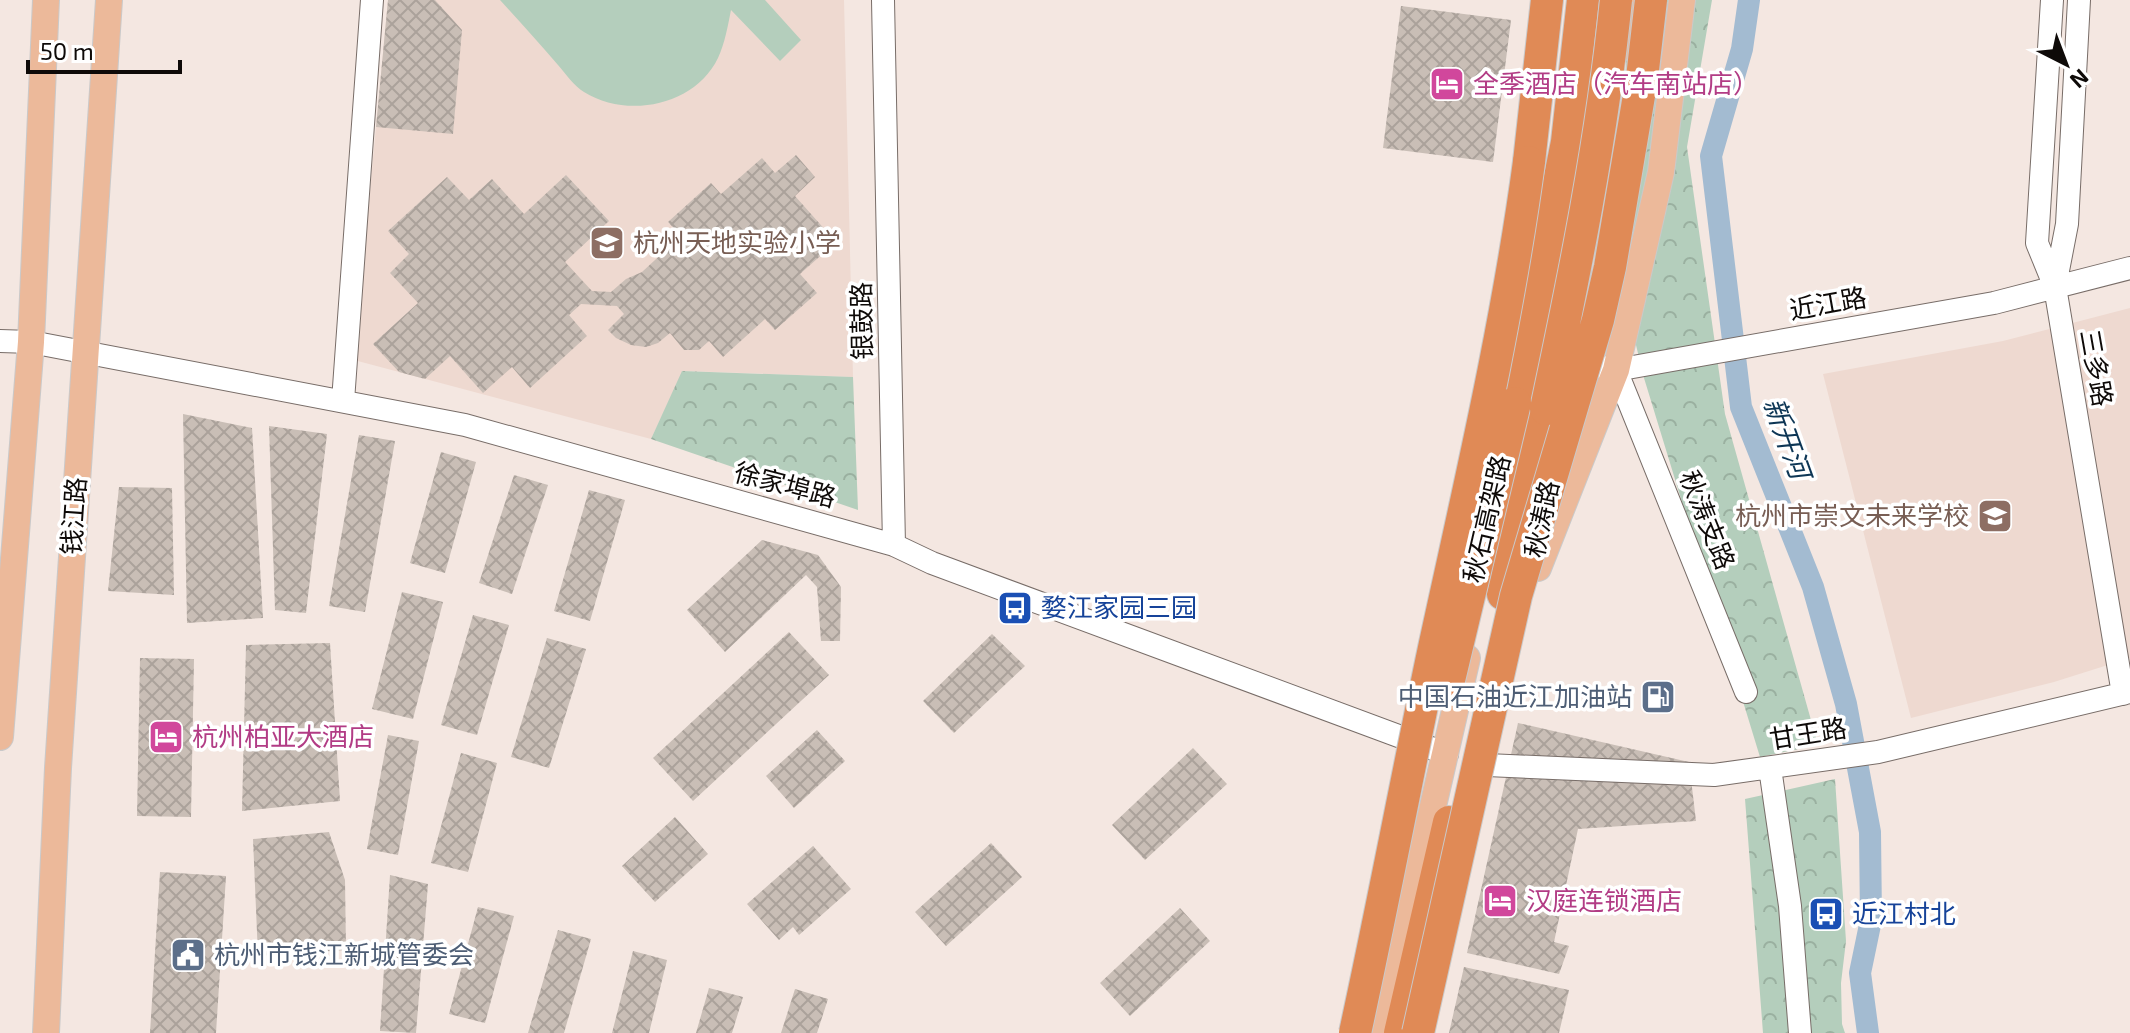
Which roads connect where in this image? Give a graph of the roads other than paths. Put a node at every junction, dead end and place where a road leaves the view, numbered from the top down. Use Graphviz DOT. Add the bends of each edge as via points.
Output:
graph roads {
  1 [pos="46,0"];
  2 [pos="109,0"];
  3 [pos="372,0"];
  4 [pos="883,0"];
  5 [pos="1547,0"];
  6 [pos="1586,0"];
  7 [pos="1616,0"];
  8 [pos="1635,0"];
  9 [pos="1651,0"];
  10 [pos="1682,0"];
  11 [pos="2052,0"];
  12 [pos="2079,0"];
  13 [pos="2130,268"];
  14 [pos="2055,287"];
  15 [pos="0,341"];
  16 [pos="31,342"];
  17 [pos="85,353"];
  18 [pos="1534,355"];
  19 [pos="1577,362"];
  20 [pos="1616,370"];
  21 [pos="343,401"];
  22 [pos="894,545"];
  23 [pos="1524,605"];
  24 [pos="1746,692"];
  25 [pos="2126,693"];
  26 [pos="0,737"];
  27 [pos="1447,754"];
  28 [pos="1487,765"];
  29 [pos="1770,768"];
  30 [pos="46,1033"];
  31 [pos="1355,1033"];
  32 [pos="1367,1033"];
  33 [pos="1381,1033"];
  34 [pos="1400,1033"];
  35 [pos="1418,1033"];
  36 [pos="1426,1033"];
  37 [pos="1800,1033"];
  1 -- 16 [label="main road"];
  2 -- 17 [label="main road, 钱江路"];
  3 -- 21 [label="street"];
  4 -- 22 [label="street, 银鼓路"];
  5 -- 31 [label="highway, bridge" via="1529,162 1500,342"];
  6 -- 18 [label="main road, 秋涛路" via="1552,263"];
  6 -- 32 [label="highway, 秋石高架路, bridge" via="1567,142 1518,389"];
  7 -- 34 [label="highway, 秋石高架路, bridge" via="1607,88 1566,317"];
  8 -- 19 [label="main road, 秋涛路" via="1618,145"];
  9 -- 35 [label="highway, bridge" via="1610,267 1516,596"];
  10 -- 20 [label="main road" via="1661,172"];
  11 -- 14 [label="street, 三多路" via="2037,243"];
  12 -- 14 [label="street, 三多路" via="2067,224"];
  13 -- 14 [label="street, 近江路"];
  14 -- 20 [label="street, 近江路" via="1994,303"];
  14 -- 25 [label="street, 三多路"];
  15 -- 16 [label="street, 徐家埠路"];
  16 -- 17 [label="street, 徐家埠路"];
  16 -- 26 [label="main road"];
  17 -- 21 [label="street, 徐家埠路"];
  17 -- 30 [label="main road, 钱江路"];
  18 -- 19 [label="street, 近江路"];
  18 -- 27 [label="main road, 秋涛路"];
  19 -- 20 [label="street, 近江路"];
  19 -- 23 [label="main road, 秋涛路"];
  20 -- 23 [label="main road"];
  20 -- 24 [label="street, 秋涛支路"];
  21 -- 22 [label="street, 徐家埠路" via="465,425"];
  22 -- 27 [label="street, 徐家埠路"];
  23 -- 28 [label="main road, 秋涛路"];
  25 -- 29 [label="street, 甘王路" via="1878,752"];
  27 -- 33 [label="main road, 秋涛路"];
  28 -- 29 [label="street, 甘王路" via="1714,775"];
  28 -- 36 [label="main road, 秋涛路"];
  29 -- 37 [label="street" via="1790,906"];
}
